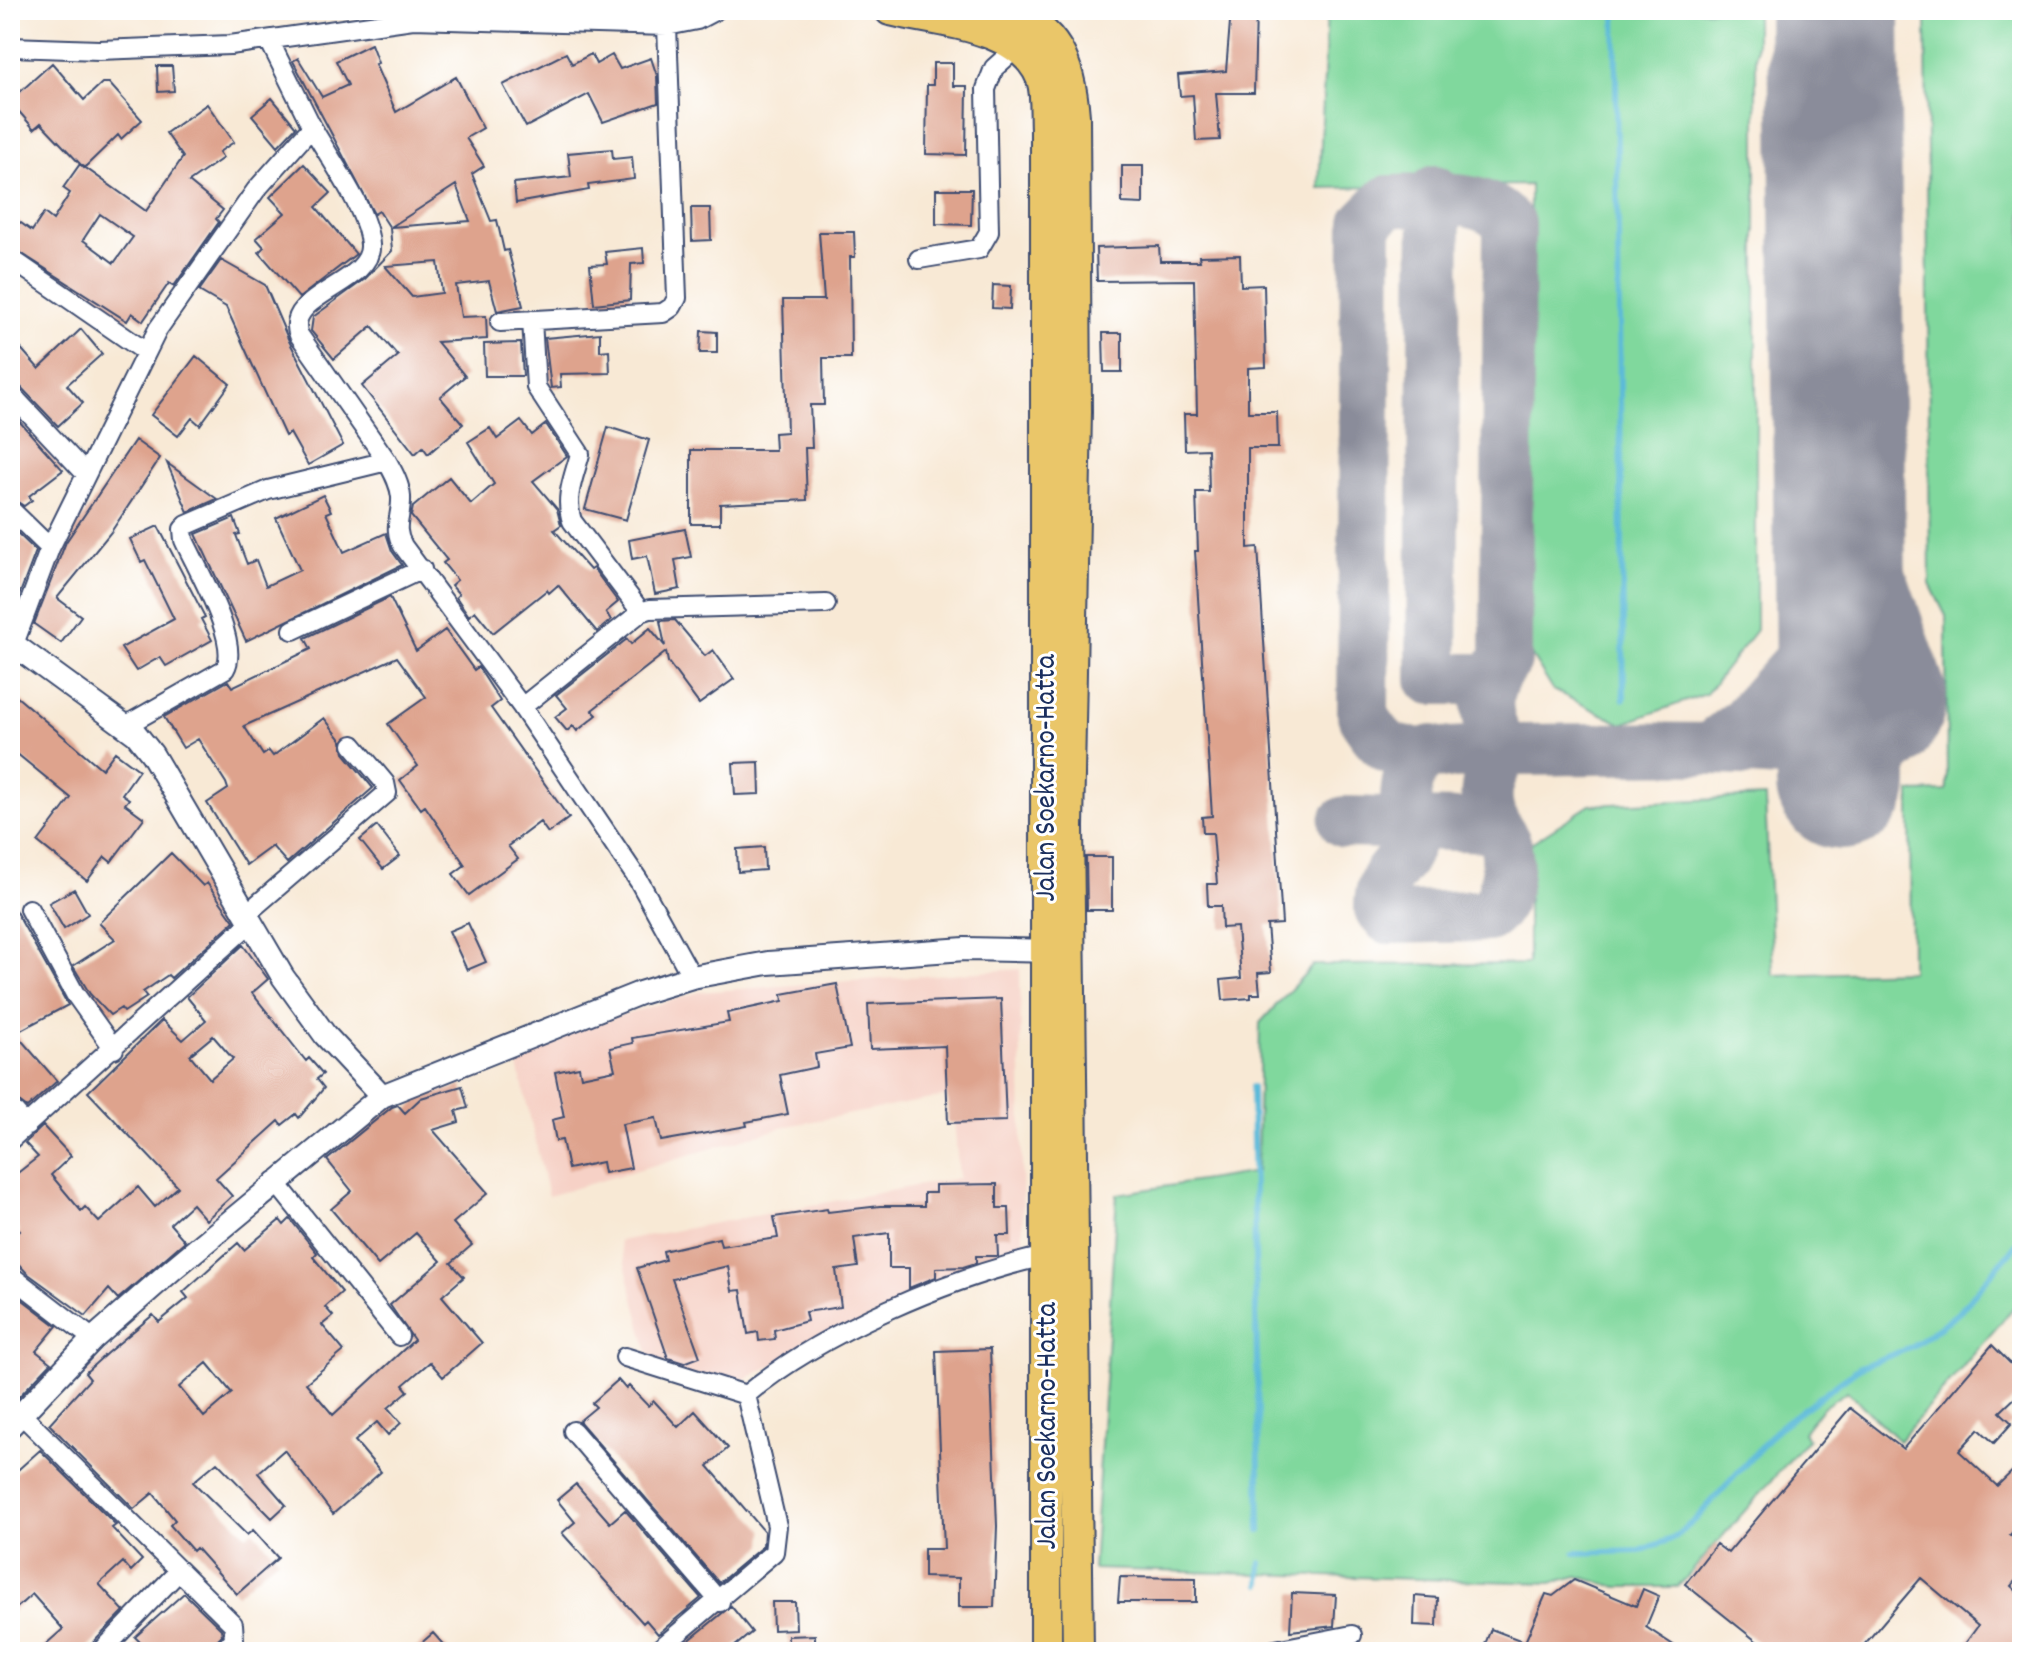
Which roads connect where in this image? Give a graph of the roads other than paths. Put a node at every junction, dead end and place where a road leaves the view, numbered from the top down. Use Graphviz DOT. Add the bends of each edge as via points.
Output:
graph roads {
  1 [pos="716,10"];
  2 [pos="890,10"];
  3 [pos="1005,10"];
  4 [pos="412,15"];
  5 [pos="381,17"];
  6 [pos="667,26"];
  7 [pos="1029,37"];
  8 [pos="270,42"];
  9 [pos="10,47"];
  10 [pos="312,127"];
  11 [pos="10,258"];
  12 [pos="919,259"];
  13 [pos="532,320"];
  14 [pos="500,322"];
  15 [pos="146,352"];
  16 [pos="10,393"];
  17 [pos="387,461"];
  18 [pos="86,474"];
  19 [pos="10,509"];
  20 [pos="50,548"];
  21 [pos="422,569"];
  22 [pos="826,604"];
  23 [pos="641,612"];
  24 [pos="293,630"];
  25 [pos="12,643"];
  26 [pos="522,707"];
  27 [pos="125,726"];
  28 [pos="353,745"];
  29 [pos="29,909"];
  30 [pos="248,919"];
  31 [pos="1057,951"];
  32 [pos="692,977"];
  33 [pos="114,1049"];
  34 [pos="382,1096"];
  35 [pos="10,1107"];
  36 [pos="27,1126"];
  37 [pos="10,1140"];
  38 [pos="275,1181"];
  39 [pos="1045,1256"];
  40 [pos="10,1275"];
  41 [pos="399,1336"];
  42 [pos="93,1339"];
  43 [pos="625,1357"];
  44 [pos="746,1395"];
  45 [pos="15,1420"];
  46 [pos="573,1431"];
  47 [pos="178,1572"];
  48 [pos="720,1602"];
  49 [pos="1352,1635"];
  50 [pos="101,1652"];
  51 [pos="222,1652"];
  52 [pos="656,1652"];
  53 [pos="1046,1652"];
  54 [pos="1078,1652"];
  55 [pos="1265,1652"];
  1 -- 6 [label="street"];
  2 -- 7 [label="highway" via="982,32"];
  3 -- 7 [label="highway, Jalan Soekarno-Hatta"];
  4 -- 5 [label="street"];
  4 -- 6 [label="street"];
  5 -- 8 [label="street"];
  6 -- 13 [label="street" via="677,298 663,313"];
  7 -- 12 [label="street" via="994,68 986,89 989,232 984,245"];
  7 -- 31 [label="highway, Jalan Soekarno-Hatta" via="1043,81 1046,129"];
  8 -- 9 [label="street" via="99,50"];
  8 -- 10 [label="street"];
  10 -- 15 [label="street" via="256,190"];
  10 -- 17 [label="street" via="364,220 370,250 364,264 299,313 296,327"];
  11 -- 15 [label="street"];
  13 -- 14 [label="street"];
  13 -- 23 [label="street" via="536,387 580,454 571,477 572,521"];
  15 -- 18 [label="street"];
  16 -- 18 [label="street"];
  17 -- 21 [label="street" via="401,495 396,534"];
  17 -- 27 [label="street" via="268,490 183,529 229,639 230,662"];
  18 -- 20 [label="street"];
  19 -- 20 [label="street"];
  20 -- 25 [label="street"];
  21 -- 24 [label="street"];
  21 -- 26 [label="street"];
  22 -- 23 [label="street" via="657,607"];
  23 -- 26 [label="street"];
  25 -- 27 [label="street"];
  26 -- 32 [label="street" via="639,881"];
  27 -- 30 [label="street" via="152,754"];
  28 -- 30 [label="street" via="385,783 387,793"];
  29 -- 33 [label="street" via="75,994"];
  30 -- 33 [label="street"];
  30 -- 34 [label="street" via="325,1035"];
  31 -- 32 [label="street" via="965,949 768,963"];
  31 -- 39 [label="highway, Jalan Soekarno-Hatta"];
  31 -- 54 [label="highway, Jalan Soekarno-Hatta"];
  32 -- 34 [label="street"];
  33 -- 36 [label="street"];
  34 -- 38 [label="street"];
  35 -- 36 [label="street"];
  36 -- 37 [label="street"];
  38 -- 41 [label="street"];
  38 -- 42 [label="street"];
  39 -- 44 [label="street" via="913,1299 816,1349"];
  39 -- 53 [label="highway, Jalan Soekarno-Hatta"];
  40 -- 42 [label="street"];
  42 -- 45 [label="street"];
  43 -- 44 [label="street"];
  44 -- 48 [label="street" via="778,1539 766,1561"];
  45 -- 47 [label="street"];
  46 -- 48 [label="street"];
  47 -- 50 [label="street"];
  47 -- 51 [label="street" via="233,1624 234,1639"];
  48 -- 52 [label="street"];
  49 -- 55 [label="street"];
}
